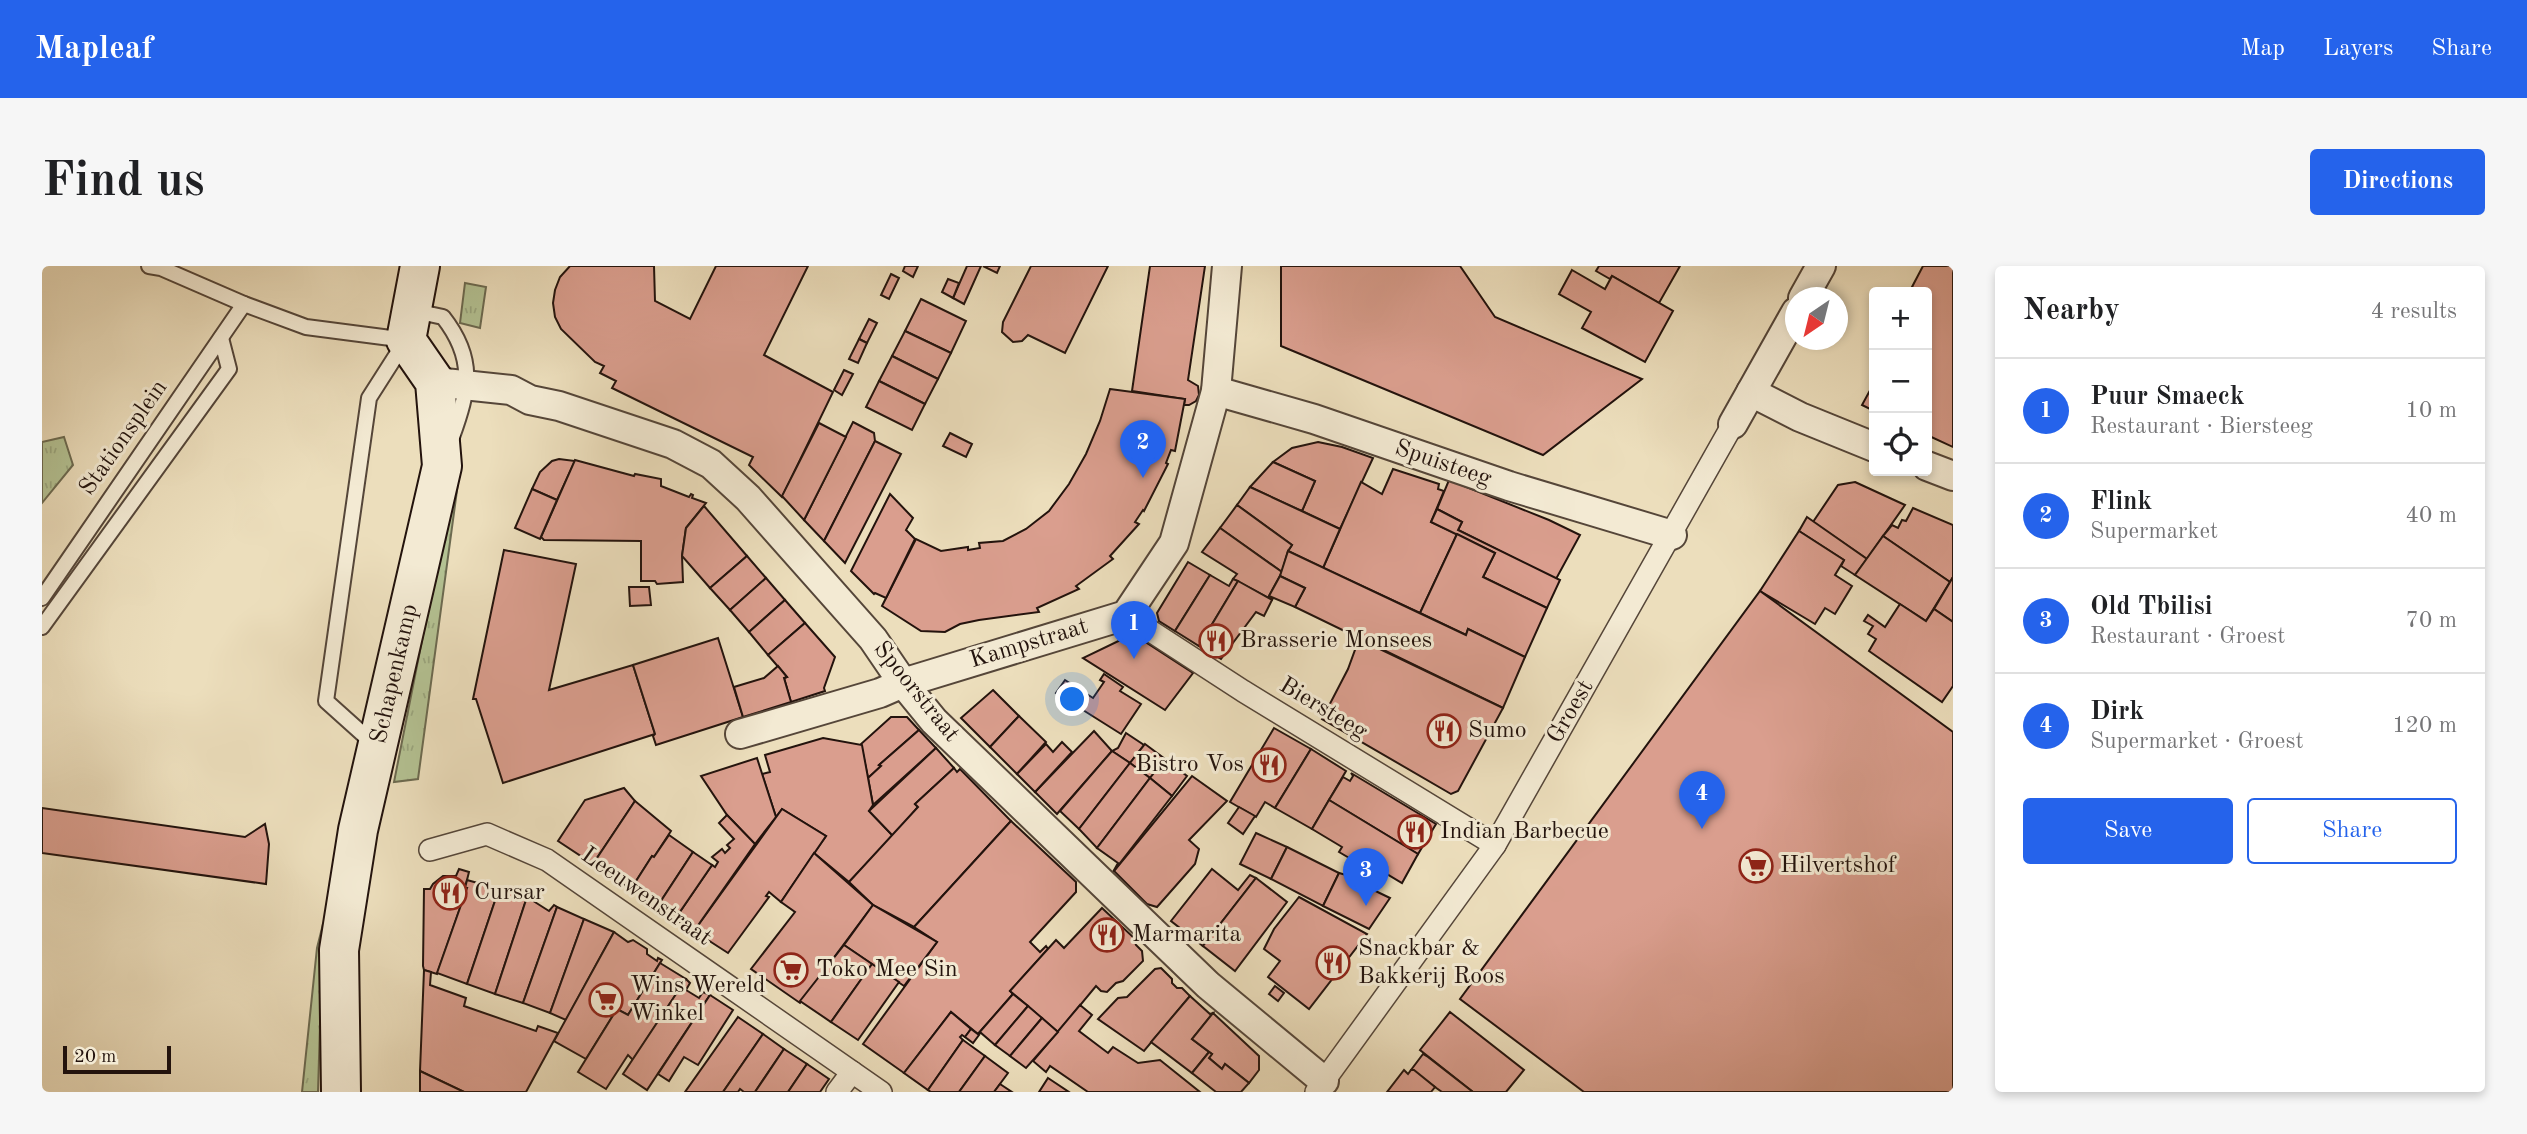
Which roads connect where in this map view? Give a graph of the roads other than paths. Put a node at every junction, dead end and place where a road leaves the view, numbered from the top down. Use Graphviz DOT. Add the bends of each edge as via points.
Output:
graph roads {
  1 [pos="149,266"];
  2 [pos="420,266"];
  3 [pos="1227,266"];
  4 [pos="1821,266"];
  5 [pos="1809,287"];
  6 [pos="244,304"];
  7 [pos="398,329"];
  8 [pos="1785,332"];
  9 [pos="221,338"];
  10 [pos="451,383"];
  11 [pos="1216,391"];
  12 [pos="1751,392"];
  13 [pos="1733,424"];
  14 [pos="1869,445"];
  15 [pos="1932,468"];
  16 [pos="1953,476"];
  17 [pos="1672,535"];
  18 [pos="42,598"];
  19 [pos="1126,615"];
  20 [pos="42,627"];
  21 [pos="903,683"];
  22 [pos="740,734"];
  23 [pos="378,748"];
  24 [pos="1495,845"];
  25 [pos="430,850"];
  26 [pos="852,1072"];
  27 [pos="1320,1086"];
  28 [pos="341,1092"];
  29 [pos="836,1092"];
  30 [pos="881,1092"];
  1 -- 6 [label="lane"];
  2 -- 7 [label="main road"];
  3 -- 11 [label="street"];
  4 -- 5 [label="street"];
  6 -- 7 [label="lane" via="306,327"];
  6 -- 9 [label="lane, Stationsplein"];
  7 -- 10 [label="main road, Schapenkamp"];
  7 -- 23 [label="lane" via="369,398 326,701"];
  8 -- 12 [label="street, Groest"];
  9 -- 18 [label="lane, Stationsplein"];
  9 -- 20 [label="lane" via="229,369"];
  10 -- 21 [label="street, Spoorstraat" via="511,390 673,444 711,464 748,498 873,639"];
  10 -- 23 [label="main road, Schapenkamp" via="442,466"];
  11 -- 17 [label="street, Spuisteeg"];
  11 -- 19 [label="street" via="1174,543"];
  12 -- 13 [label="street, Groest"];
  12 -- 14 [label="street"];
  13 -- 17 [label="street, Groest"];
  15 -- 16 [label="street"];
  17 -- 24 [label="street, Groest"];
  19 -- 21 [label="street, Kampstraat"];
  19 -- 24 [label="street, Biersteeg"];
  21 -- 22 [label="street, Kampstraat"];
  21 -- 27 [label="street, Spoorstraat" via="934,721 1208,985"];
  23 -- 28 [label="main road, Schapenkamp" via="358,830 339,950"];
  24 -- 27 [label="street, Groest"];
  25 -- 26 [label="street, Leeuwenstraat" via="487,834 547,860"];
  26 -- 29 [label="street"];
  26 -- 30 [label="street, Leeuwenstraat"];
}
